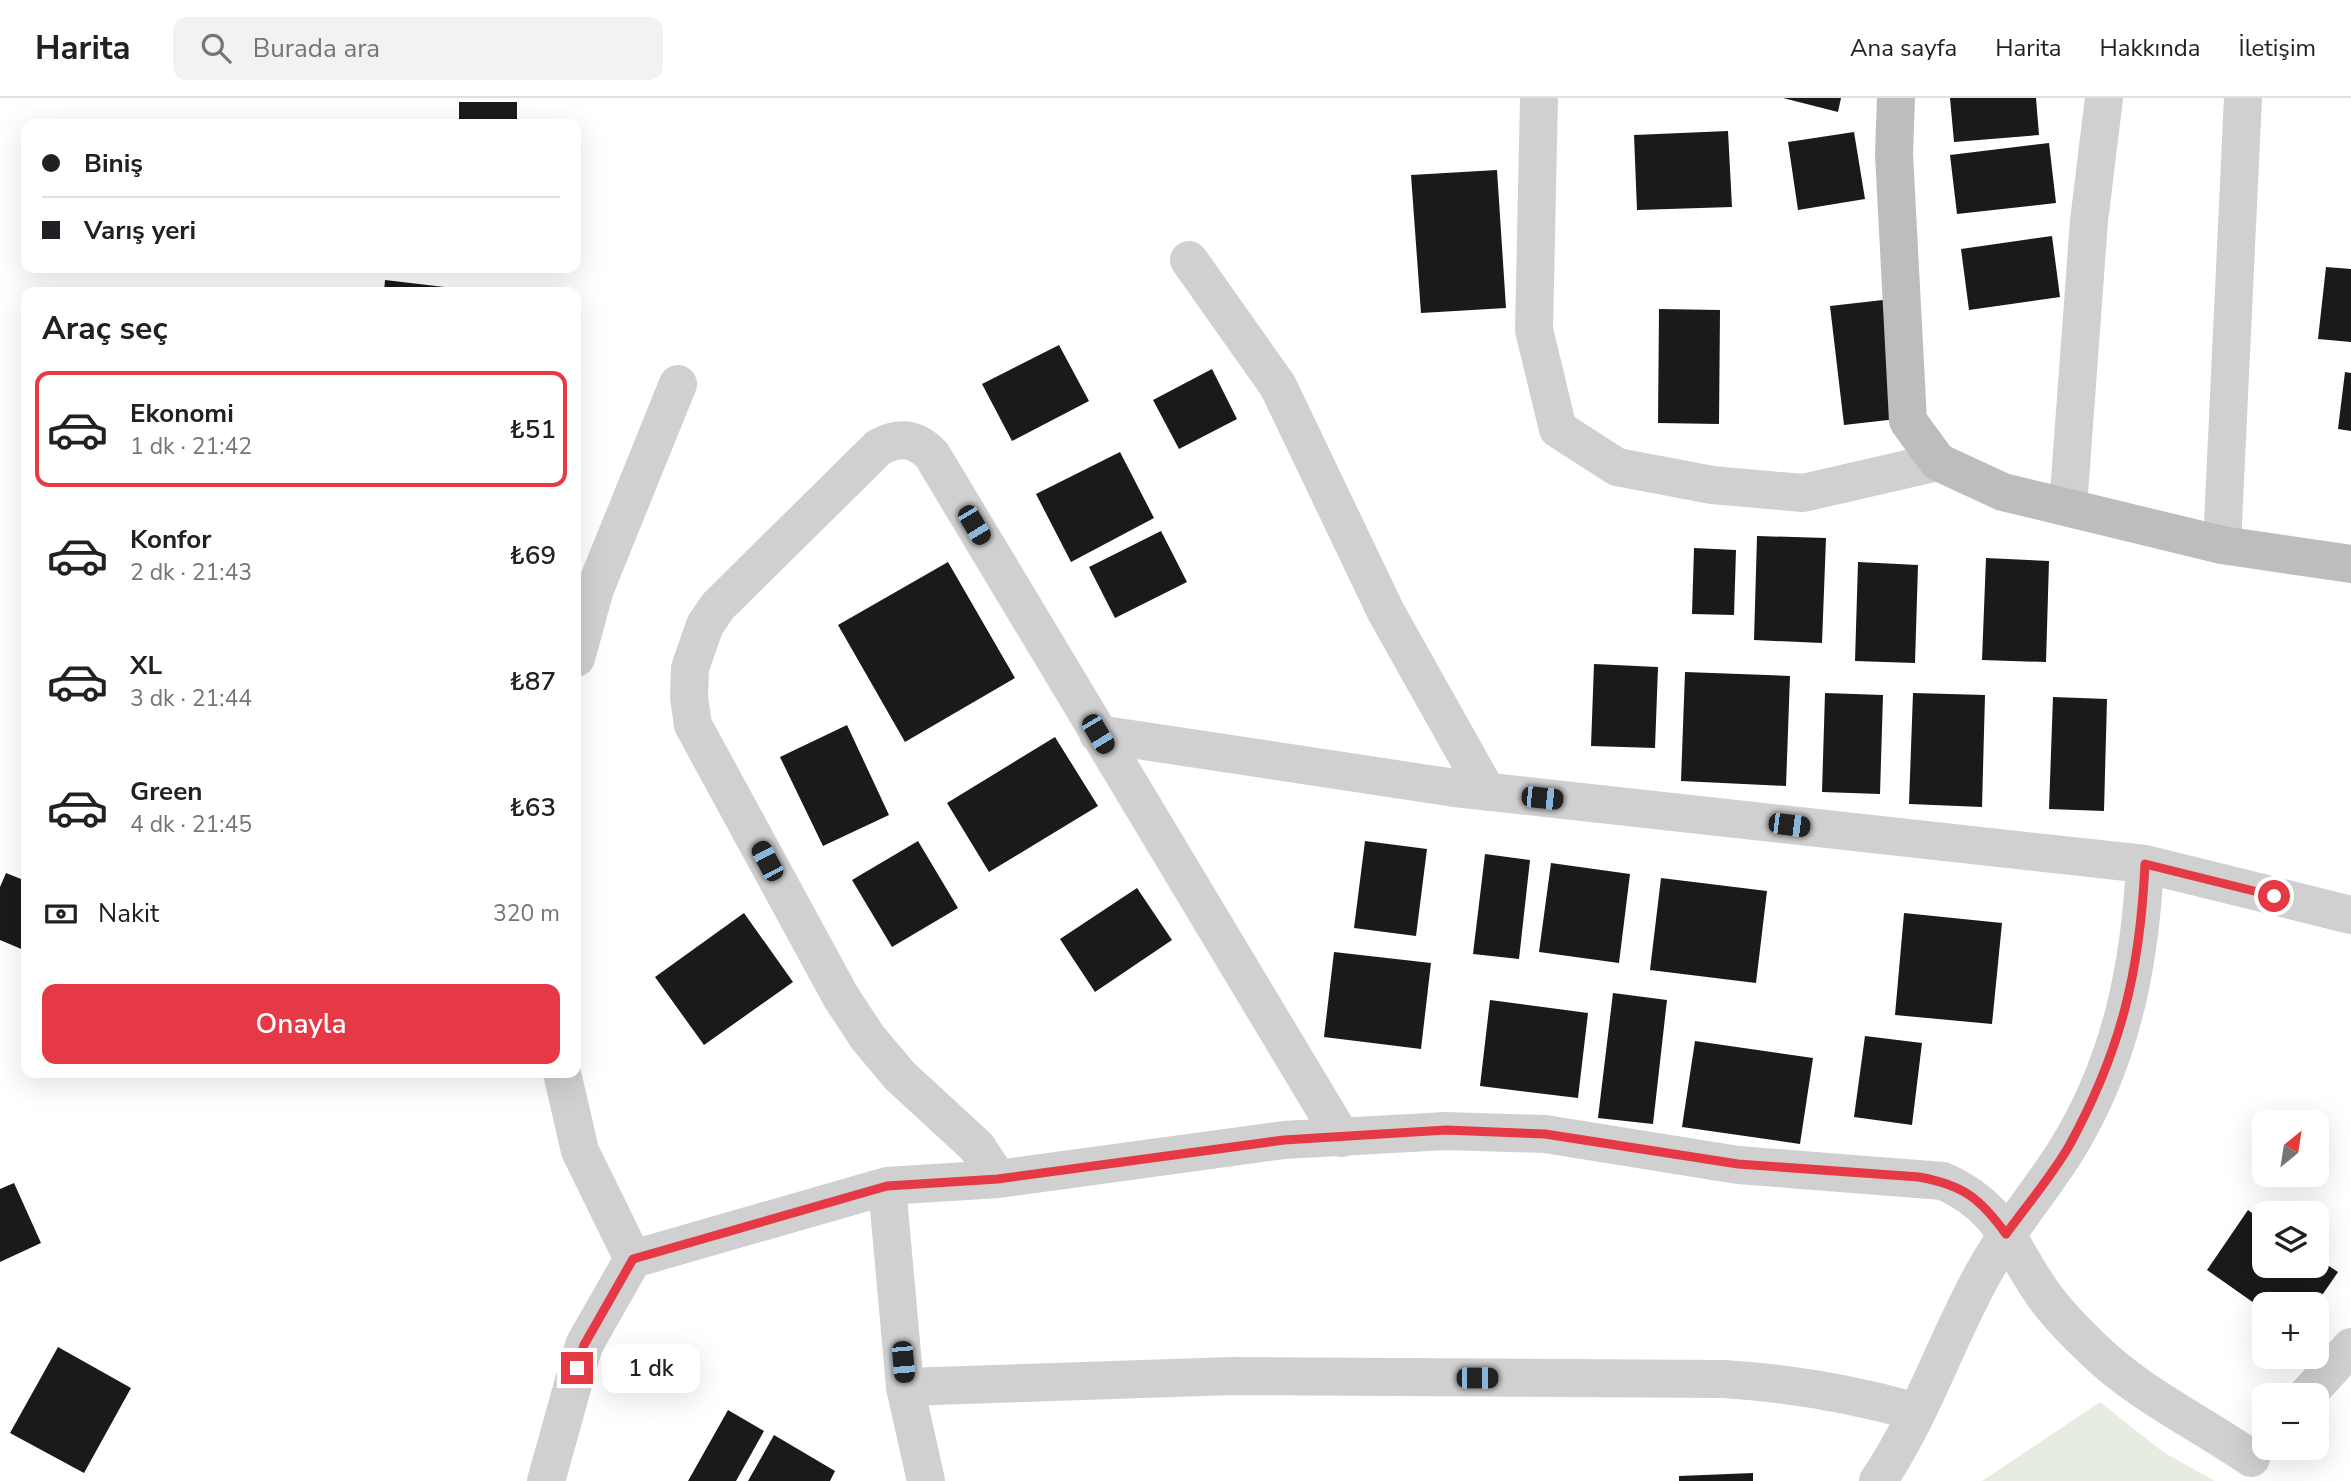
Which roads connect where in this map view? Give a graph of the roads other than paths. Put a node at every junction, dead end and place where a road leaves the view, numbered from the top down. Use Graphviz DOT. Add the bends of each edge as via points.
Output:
graph roads {
  1 [pos="1539,98"];
  2 [pos="1896,98"];
  3 [pos="2104,98"];
  4 [pos="2243,98"];
  5 [pos="1189,260"];
  6 [pos="678,384"];
  7 [pos="1938,463"];
  8 [pos="2068,508"];
  9 [pos="2222,545"];
  10 [pos="2351,564"];
  11 [pos="581,640"];
  12 [pos="1098,734"];
  13 [pos="1487,792"];
  14 [pos="2145,864"];
  15 [pos="2351,915"];
  16 [pos="563,1078"];
  17 [pos="1342,1138"];
  18 [pos="998,1179"];
  19 [pos="887,1186"];
  20 [pos="2006,1234"];
  21 [pos="633,1259"];
  22 [pos="2351,1347"];
  23 [pos="2318,1383"];
  24 [pos="905,1387"];
  25 [pos="1917,1412"];
  26 [pos="2252,1454"];
  27 [pos="546,1481"];
  28 [pos="926,1481"];
  29 [pos="1878,1481"];
  1 -- 7 [label="street" via="1534,330 1558,429 1617,467 1712,485 1803,493"];
  2 -- 7 [label="street" via="1894,154 1908,421"];
  3 -- 8 [label="street" via="2089,221"];
  4 -- 9 [label="street"];
  5 -- 13 [label="street" via="1278,386 1385,612"];
  6 -- 11 [label="street" via="595,589"];
  7 -- 8 [label="street" via="2003,492"];
  8 -- 9 [label="street"];
  9 -- 10 [label="street"];
  12 -- 13 [label="street"];
  12 -- 17 [label="street"];
  12 -- 18 [label="street" via="932,455 914,441 903,439 879,447 718,606 696,646 690,668 693,725 841,997 900,1076 977,1147"];
  13 -- 14 [label="street"];
  14 -- 15 [label="street"];
  14 -- 20 [label="street" via="2135,976 2103,1078 2067,1149"];
  16 -- 21 [label="street" via="580,1151"];
  17 -- 18 [label="street" via="1284,1140"];
  17 -- 20 [label="street" via="1446,1130 1545,1134 1738,1164 1919,1177 1966,1192 1986,1206"];
  18 -- 19 [label="street"];
  19 -- 21 [label="street"];
  19 -- 24 [label="street"];
  20 -- 25 [label="street"];
  20 -- 26 [label="street" via="2045,1296 2096,1353 2125,1377"];
  21 -- 27 [label="street" via="584,1345"];
  22 -- 23 [label="street"];
  24 -- 25 [label="street" via="1232,1376 1723,1379 1832,1391"];
  24 -- 28 [label="street"];
  25 -- 29 [label="street"];
}
